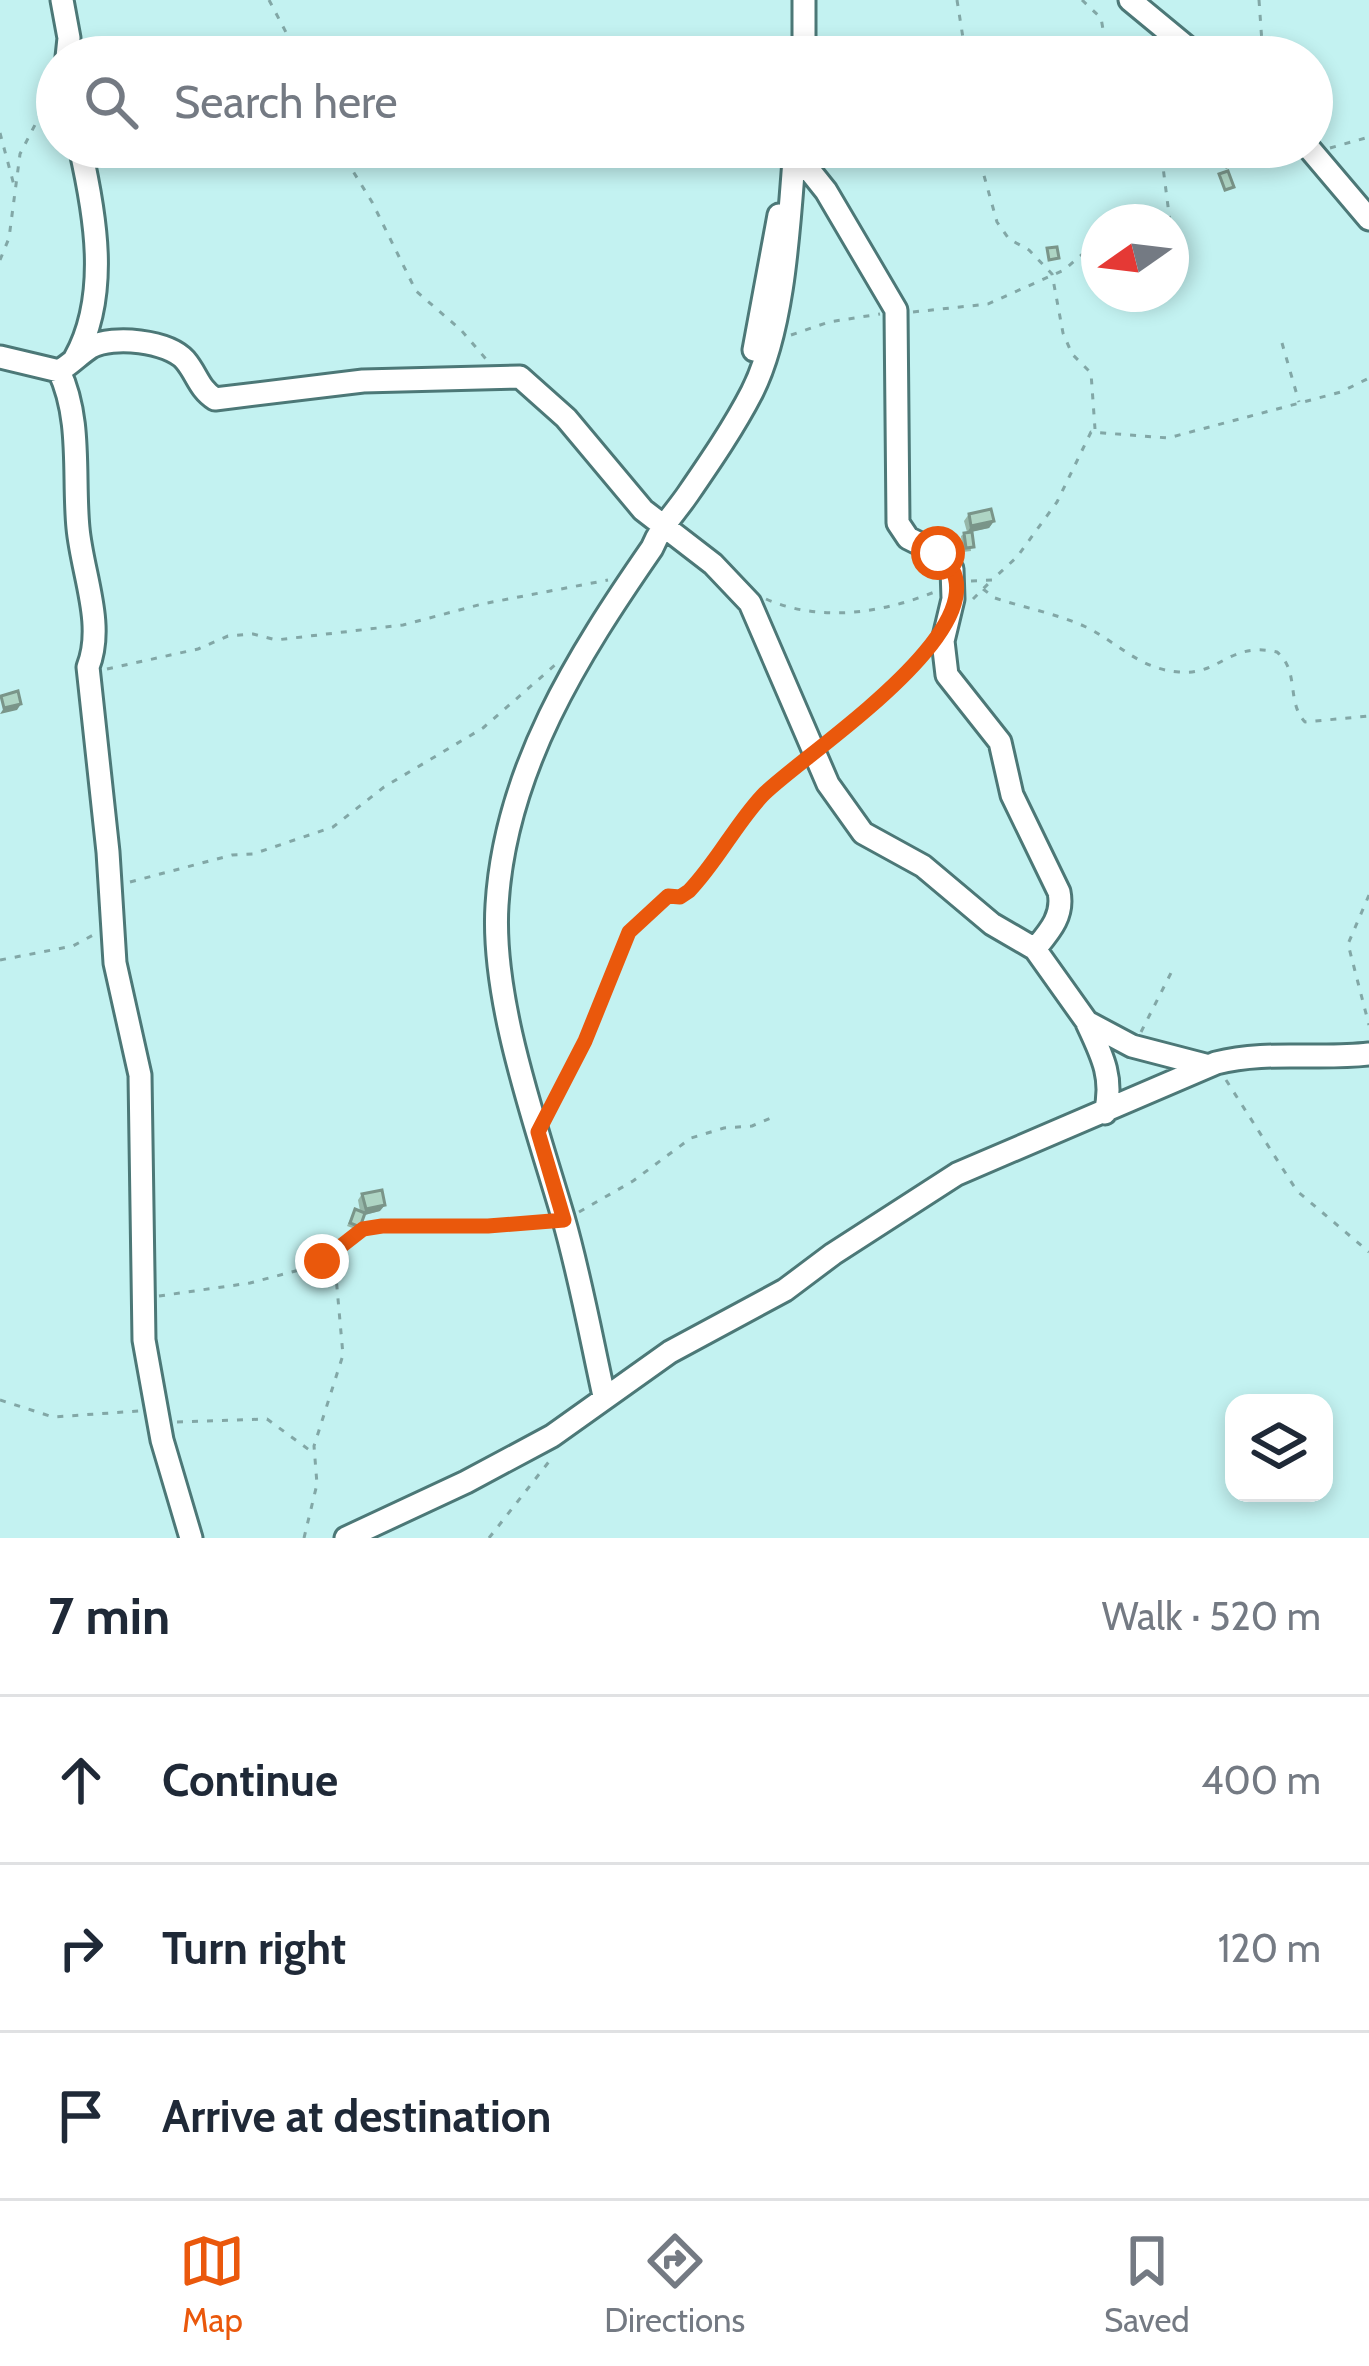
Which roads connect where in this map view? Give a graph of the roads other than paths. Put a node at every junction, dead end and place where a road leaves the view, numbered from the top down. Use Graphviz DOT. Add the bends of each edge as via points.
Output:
graph roads {
  1 [pos="62,0"];
  2 [pos="804,0"];
  3 [pos="1130,0"];
  4 [pos="68,36"];
  5 [pos="804,36"];
  6 [pos="1174,36"];
  7 [pos="83,168"];
  8 [pos="790,168"];
  9 [pos="794,168"];
  10 [pos="809,168"];
  11 [pos="1326,168"];
  12 [pos="1369,219"];
  13 [pos="0,357"];
  14 [pos="66,367"];
  15 [pos="736,417"];
  16 [pos="662,525"];
  17 [pos="1035,949"];
  18 [pos="1087,1022"];
  19 [pos="1369,1054"];
  20 [pos="1212,1065"];
  21 [pos="1105,1113"];
  22 [pos="604,1396"];
  23 [pos="190,1538"];
  24 [pos="346,1538"];
  1 -- 4 [label="street"];
  2 -- 5 [label="street"];
  3 -- 6 [label="street"];
  7 -- 14 [label="street" via="96,248 87,327"];
  8 -- 15 [label="street"];
  9 -- 15 [label="street" via="769,348"];
  10 -- 17 [label="street" via="896,310 898,523 953,575 942,651 947,675 1000,742 1012,795 1058,892 1060,911"];
  11 -- 12 [label="street"];
  13 -- 14 [label="street"];
  14 -- 16 [label="street" via="111,342 173,351 215,399 363,381 520,377"];
  14 -- 23 [label="street" via="93,625 88,668 109,919 140,1075 144,1340"];
  15 -- 16 [label="street"];
  16 -- 17 [label="street" via="750,603 837,802 863,833 923,866"];
  16 -- 22 [label="street" via="562,685 529,766 502,860 496,942"];
  17 -- 18 [label="street"];
  18 -- 20 [label="street" via="1132,1046"];
  18 -- 21 [label="street" via="1108,1066"];
  19 -- 20 [label="street"];
  20 -- 21 [label="street"];
  21 -- 22 [label="street" via="957,1174 785,1290"];
  22 -- 24 [label="street" via="552,1436"];
}
